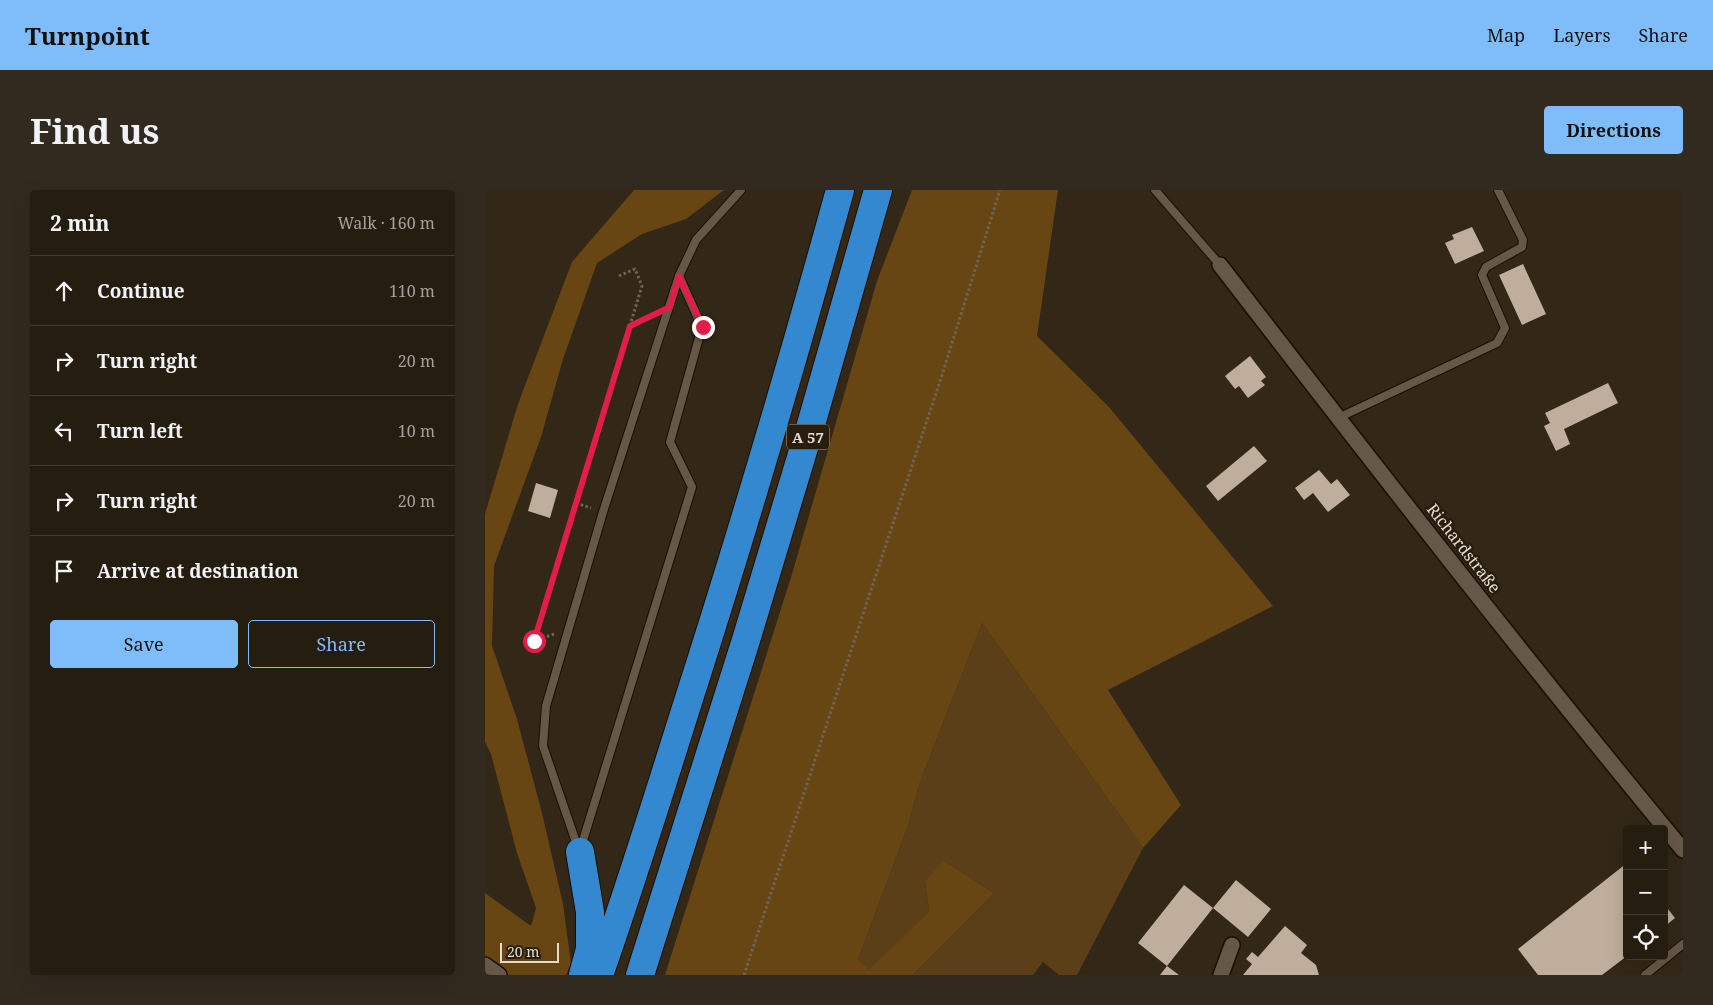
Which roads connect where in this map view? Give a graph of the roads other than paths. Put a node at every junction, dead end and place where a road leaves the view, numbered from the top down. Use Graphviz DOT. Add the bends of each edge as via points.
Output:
graph roads {
  1 [pos="741,190"];
  2 [pos="840,190"];
  3 [pos="878,190"];
  4 [pos="1155,190"];
  5 [pos="1498,190"];
  6 [pos="1220,265"];
  7 [pos="679,276"];
  8 [pos="1338,418"];
  9 [pos="1683,850"];
  10 [pos="580,852"];
  11 [pos="1683,944"];
  12 [pos="1232,945"];
  13 [pos="485,965"];
  14 [pos="499,975"];
  15 [pos="583,975"];
  16 [pos="599,975"];
  17 [pos="640,975"];
  18 [pos="1221,975"];
  19 [pos="1645,975"];
  1 -- 7 [label="lane" via="696,240"];
  2 -- 16 [label="highway, A 57" via="719,604 627,897"];
  3 -- 17 [label="highway, A 57" via="813,421"];
  4 -- 6 [label="lane"];
  5 -- 8 [label="lane" via="1523,240 1523,247 1486,267 1483,275 1505,328 1497,343"];
  6 -- 8 [label="street, Richardstraße"];
  7 -- 10 [label="lane" via="545,706 543,746"];
  7 -- 10 [label="lane" via="703,327 670,442 692,487"];
  8 -- 9 [label="street, Richardstraße"];
  10 -- 15 [label="highway" via="590,912 590,949"];
  11 -- 19 [label="lane"];
  12 -- 18 [label="street"];
  13 -- 14 [label="street"];
}
